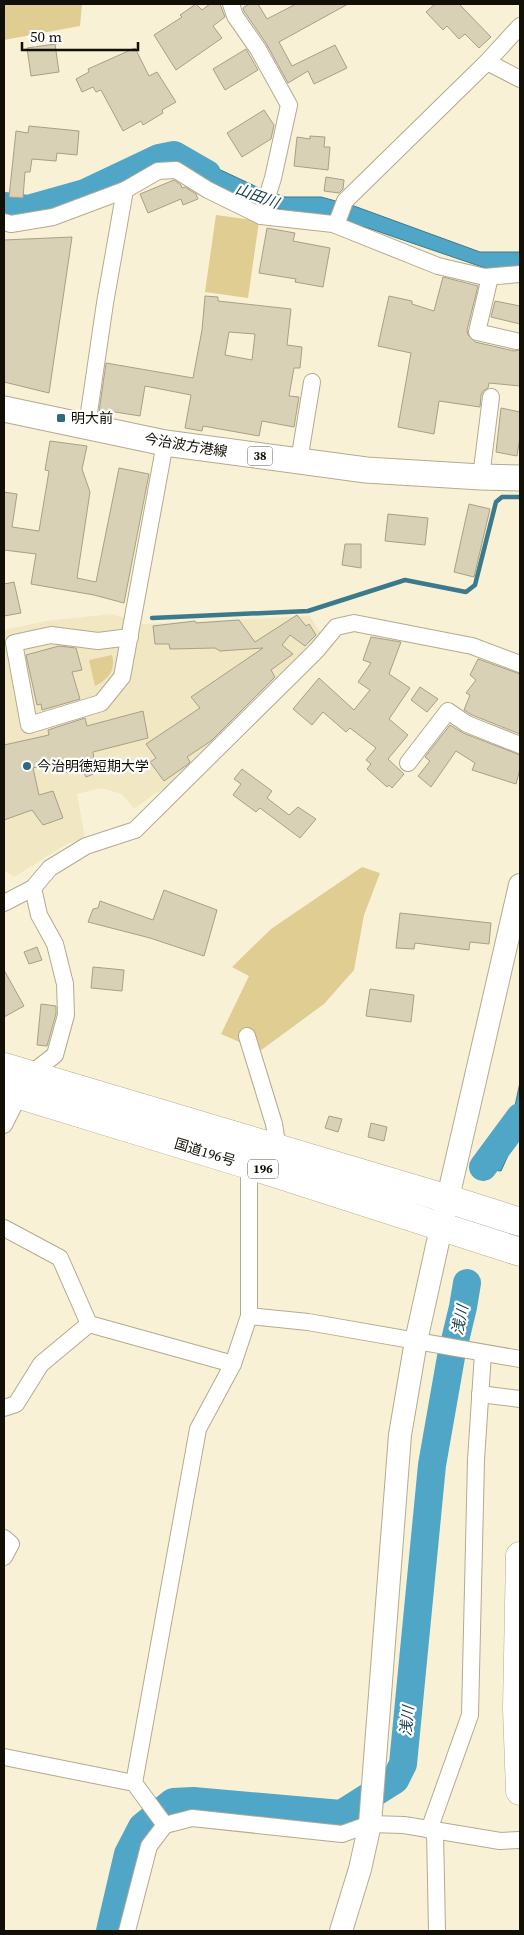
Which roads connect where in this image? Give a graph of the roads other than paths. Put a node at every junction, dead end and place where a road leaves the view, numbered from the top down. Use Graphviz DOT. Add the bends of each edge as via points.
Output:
graph roads {
  1 [pos="231,4"];
  2 [pos="518,31"];
  3 [pos="487,62"];
  4 [pos="520,79"];
  5 [pos="125,190"];
  6 [pos="261,216"];
  7 [pos="4,222"];
  8 [pos="336,225"];
  9 [pos="520,274"];
  10 [pos="490,277"];
  11 [pos="516,341"];
  12 [pos="312,382"];
  13 [pos="492,397"];
  14 [pos="4,409"];
  15 [pos="87,426"];
  16 [pos="165,443"];
  17 [pos="299,461"];
  18 [pos="481,477"];
  19 [pos="520,478"];
  20 [pos="130,637"];
  21 [pos="520,664"];
  22 [pos="520,745"];
  23 [pos="408,763"];
  24 [pos="520,885"];
  25 [pos="33,888"];
  26 [pos="4,903"];
  27 [pos="247,1036"];
  28 [pos="14,1082"];
  29 [pos="4,1126"];
  30 [pos="278,1149"];
  31 [pos="249,1165"];
  32 [pos="448,1199"];
  33 [pos="520,1222"];
  34 [pos="4,1228"];
  35 [pos="441,1228"];
  36 [pos="520,1252"];
  37 [pos="248,1316"];
  38 [pos="89,1324"];
  39 [pos="416,1341"];
  40 [pos="483,1353"];
  41 [pos="520,1359"];
  42 [pos="233,1364"];
  43 [pos="480,1394"];
  44 [pos="520,1399"];
  45 [pos="4,1408"];
  46 [pos="4,1538"];
  47 [pos="520,1556"];
  48 [pos="4,1557"];
  49 [pos="4,1757"];
  50 [pos="134,1783"];
  51 [pos="520,1791"];
  52 [pos="370,1824"];
  53 [pos="165,1825"];
  54 [pos="432,1831"];
  55 [pos="520,1840"];
  56 [pos="127,1931"];
  57 [pos="341,1931"];
  58 [pos="437,1931"];
  1 -- 6 [label="street" via="235,16 258,49 289,105"];
  2 -- 3 [label="street"];
  3 -- 4 [label="street"];
  3 -- 8 [label="street" via="345,201"];
  5 -- 6 [label="street" via="158,171 176,170"];
  5 -- 7 [label="street" via="53,218 11,224"];
  5 -- 15 [label="street"];
  6 -- 8 [label="street"];
  8 -- 10 [label="street" via="438,266"];
  9 -- 10 [label="street"];
  10 -- 11 [label="street" via="477,332"];
  12 -- 17 [label="street"];
  13 -- 18 [label="street"];
  14 -- 15 [label="main road, 今治波方港線 / 38"];
  15 -- 16 [label="main road, 今治波方港線 / 38"];
  16 -- 17 [label="main road, 今治波方港線 / 38"];
  16 -- 20 [label="street"];
  17 -- 18 [label="main road, 今治波方港線 / 38" via="366,470"];
  18 -- 19 [label="main road, 今治波方港線 / 38"];
  20 -- 20 [label="street" via="122,677 101,703 29,725 14,643 51,635 98,641"];
  21 -- 25 [label="street" via="462,644 354,623 336,626 317,650 135,830 86,846 50,868"];
  22 -- 23 [label="street" via="467,724 448,711"];
  24 -- 32 [label="street"];
  25 -- 26 [label="street"];
  25 -- 28 [label="street" via="39,916 55,944 65,984 66,1014 55,1055"];
  27 -- 30 [label="street" via="274,1124"];
  28 -- 29 [label="street"];
  28 -- 30 [label="highway, 国道196号 / 196"];
  28 -- 31 [label="highway, 国道196号 / 196"];
  30 -- 32 [label="highway, 国道196号 / 196"];
  31 -- 35 [label="highway, 国道196号 / 196"];
  31 -- 37 [label="street"];
  32 -- 33 [label="highway, 国道196号 / 196"];
  32 -- 35 [label="street"];
  34 -- 38 [label="street" via="60,1258"];
  35 -- 36 [label="highway, 国道196号 / 196"];
  35 -- 39 [label="street"];
  37 -- 39 [label="street" via="308,1322"];
  37 -- 42 [label="street"];
  38 -- 42 [label="street"];
  38 -- 45 [label="street" via="41,1364 16,1404"];
  39 -- 40 [label="street"];
  39 -- 52 [label="street" via="400,1435"];
  40 -- 41 [label="street"];
  40 -- 43 [label="street"];
  42 -- 50 [label="street" via="198,1429"];
  43 -- 44 [label="street"];
  43 -- 54 [label="street" via="470,1715"];
  46 -- 48 [label="street" via="11,1544"];
  47 -- 51 [label="highway" via="517,1708"];
  49 -- 50 [label="street"];
  50 -- 53 [label="street"];
  52 -- 53 [label="street" via="342,1834 192,1818"];
  52 -- 54 [label="street" via="404,1825"];
  52 -- 57 [label="street"];
  53 -- 56 [label="street" via="149,1846"];
  54 -- 55 [label="street" via="500,1841"];
  54 -- 58 [label="street"];
}
